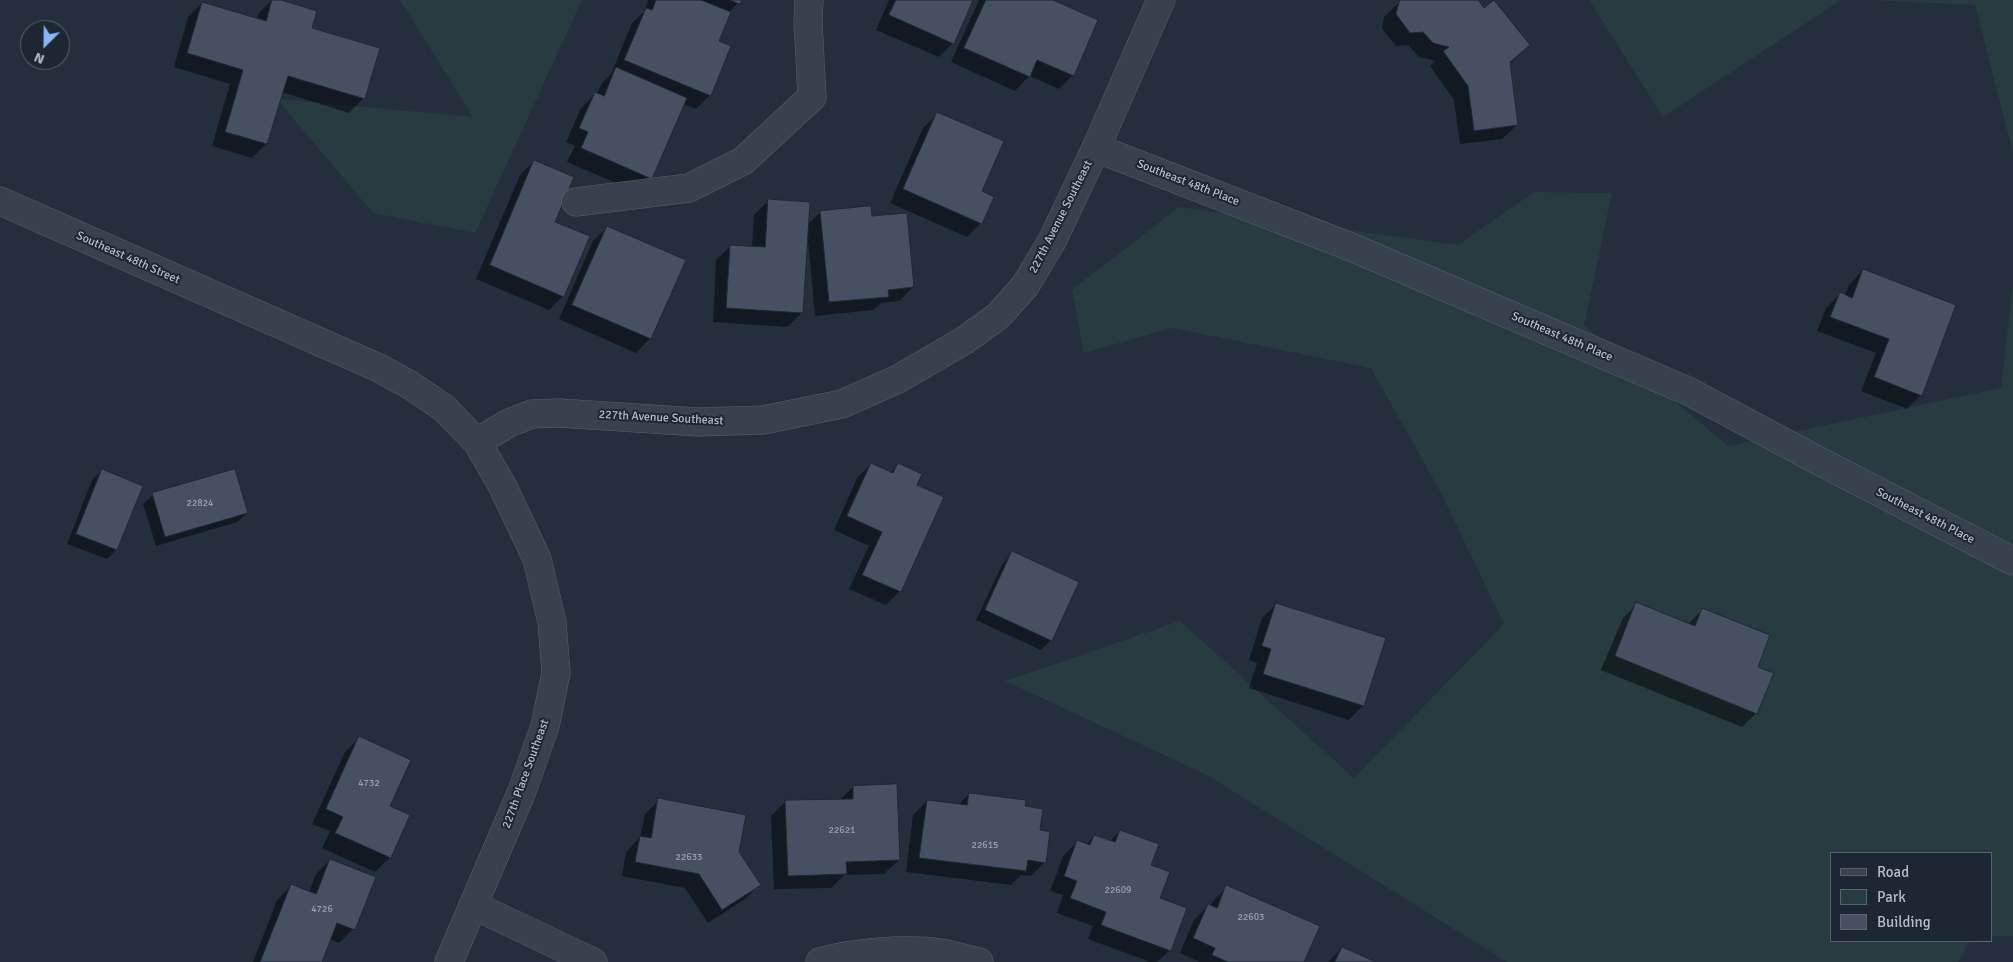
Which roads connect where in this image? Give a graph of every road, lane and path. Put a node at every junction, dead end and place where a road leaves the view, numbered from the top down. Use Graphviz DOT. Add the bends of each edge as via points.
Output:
graph roads {
  1 [pos="809,0"];
  2 [pos="1161,0"];
  3 [pos="1096,148"];
  4 [pos="0,201"];
  5 [pos="576,202"];
  6 [pos="477,442"];
  7 [pos="2013,561"];
  8 [pos="473,904"];
  9 [pos="450,962"];
  10 [pos="593,962"];
  11 [pos="820,962"];
  12 [pos="979,962"];
  1 -- 5 [label="street" via="812,97 743,161 689,188"];
  2 -- 3 [label="street, 227th Avenue Southeast"];
  3 -- 6 [label="street, 227th Avenue Southeast" via="1052,241 1025,286 998,316 966,340 898,379 842,404 763,420 698,422 558,412 532,414"];
  3 -- 7 [label="street, Southeast 48th Place" via="1350,247 1688,391"];
  4 -- 6 [label="street, Southeast 48th Street" via="379,368 444,408"];
  6 -- 8 [label="street, 227th Place Southeast" via="502,485 537,559 552,622 556,673 545,726 522,791"];
  8 -- 9 [label="street, 227th Place Southeast"];
  8 -- 10 [label="street"];
  11 -- 12 [label="street" via="840,956 896,952 941,953"];
}
